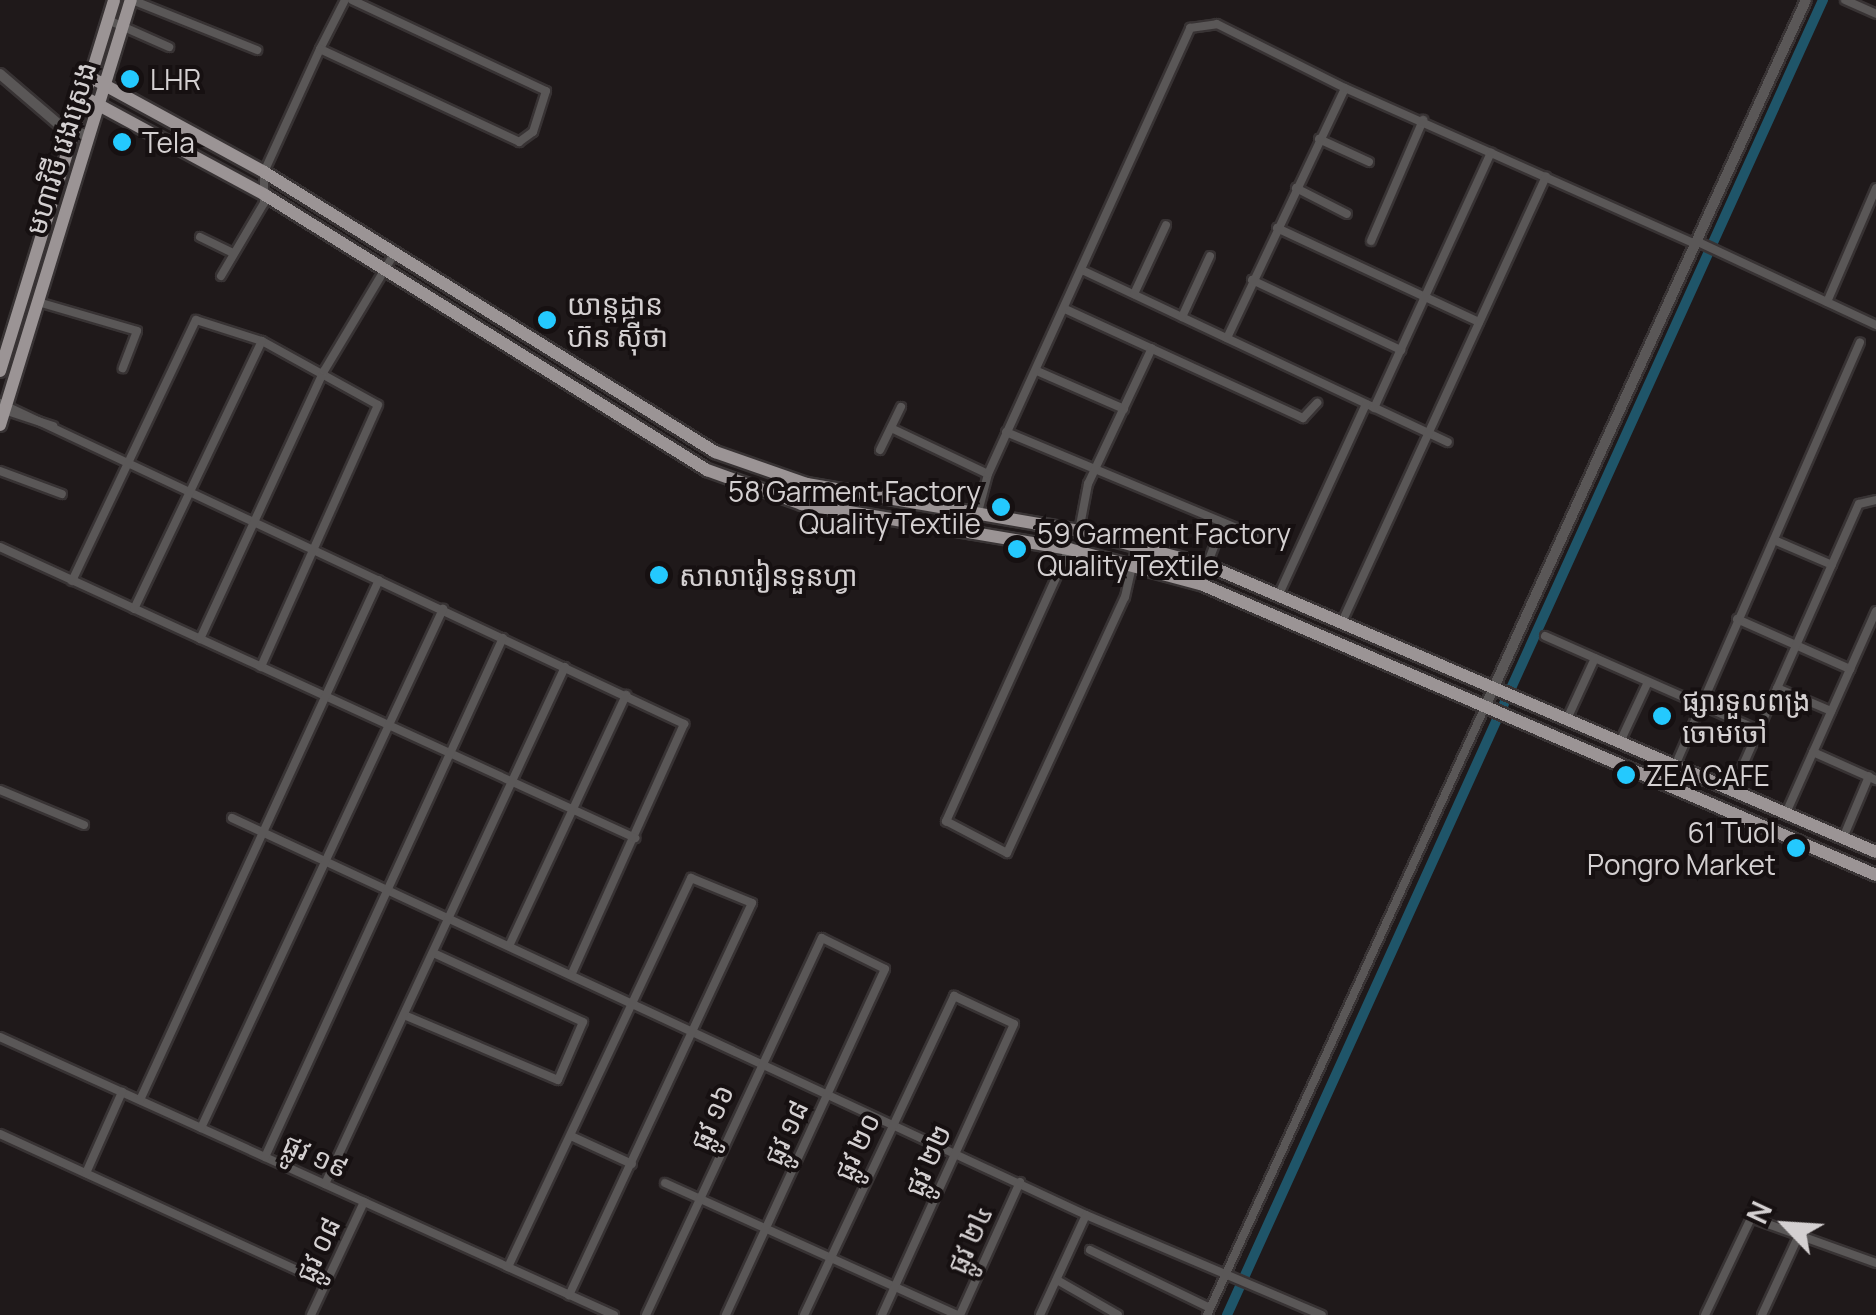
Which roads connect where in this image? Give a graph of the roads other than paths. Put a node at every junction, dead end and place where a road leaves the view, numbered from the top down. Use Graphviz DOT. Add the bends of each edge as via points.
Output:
graph roads {
  1 [pos="114,0"];
  2 [pos="132,0"];
  3 [pos="348,0"];
  4 [pos="1806,0"];
  5 [pos="1845,0"];
  6 [pos="1876,14"];
  7 [pos="108,20"];
  8 [pos="124,25"];
  9 [pos="168,47"];
  10 [pos="320,49"];
  11 [pos="257,50"];
  12 [pos="0,74"];
  13 [pos="90,78"];
  14 [pos="106,82"];
  15 [pos="1346,88"];
  16 [pos="84,97"];
  17 [pos="100,102"];
  18 [pos="1423,120"];
  19 [pos="74,131"];
  20 [pos="90,136"];
  21 [pos="1319,139"];
  22 [pos="1492,152"];
  23 [pos="1369,162"];
  24 [pos="264,172"];
  25 [pos="1546,177"];
  26 [pos="1296,188"];
  27 [pos="1876,188"];
  28 [pos="265,196"];
  29 [pos="1347,214"];
  30 [pos="1166,225"];
  31 [pos="1277,228"];
  32 [pos="200,237"];
  33 [pos="1371,240"];
  34 [pos="1701,245"];
  35 [pos="233,253"];
  36 [pos="394,254"];
  37 [pos="1210,256"];
  38 [pos="384,270"];
  39 [pos="1084,271"];
  40 [pos="220,276"];
  41 [pos="1252,280"];
  42 [pos="1134,294"];
  43 [pos="1425,297"];
  44 [pos="38,302"];
  45 [pos="1827,302"];
  46 [pos="1065,310"];
  47 [pos="1182,317"];
  48 [pos="1479,322"];
  49 [pos="1876,325"];
  50 [pos="1227,338"];
  51 [pos="262,341"];
  52 [pos="1860,342"];
  53 [pos="1152,348"];
  54 [pos="1402,350"];
  55 [pos="123,368"];
  56 [pos="1036,370"];
  57 [pos="0,371"];
  58 [pos="324,372"];
  59 [pos="1317,403"];
  60 [pos="3,406"];
  61 [pos="1370,406"];
  62 [pos="901,407"];
  63 [pos="1124,409"];
  64 [pos="0,425"];
  65 [pos="891,428"];
  66 [pos="673,430"];
  67 [pos="1006,432"];
  68 [pos="1427,432"];
  69 [pos="1448,442"];
  70 [pos="663,448"];
  71 [pos="880,450"];
  72 [pos="129,462"];
  73 [pos="758,469"];
  74 [pos="0,471"];
  75 [pos="1094,472"];
  76 [pos="988,474"];
  77 [pos="749,488"];
  78 [pos="191,492"];
  79 [pos="62,494"];
  80 [pos="1876,500"];
  81 [pos="975,516"];
  82 [pos="254,521"];
  83 [pos="1223,523"];
  84 [pos="1079,531"];
  85 [pos="972,536"];
  86 [pos="1254,536"];
  87 [pos="1774,540"];
  88 [pos="1138,544"];
  89 [pos="0,548"];
  90 [pos="314,549"];
  91 [pos="1070,549"];
  92 [pos="1133,564"];
  93 [pos="1207,565"];
  94 [pos="1832,565"];
  95 [pos="379,580"];
  96 [pos="72,581"];
  97 [pos="1279,594"];
  98 [pos="134,609"];
  99 [pos="443,609"];
  100 [pos="1876,610"];
  101 [pos="1737,619"];
  102 [pos="1342,622"];
  103 [pos="1544,636"];
  104 [pos="503,638"];
  105 [pos="200,639"];
  106 [pos="1796,645"];
  107 [pos="1594,658"];
  108 [pos="261,667"];
  109 [pos="565,667"];
  110 [pos="1850,669"];
  111 [pos="1648,682"];
  112 [pos="1777,688"];
  113 [pos="1504,692"];
  114 [pos="626,696"];
  115 [pos="326,697"];
  116 [pos="1700,705"];
  117 [pos="1496,711"];
  118 [pos="1831,712"];
  119 [pos="1567,719"];
  120 [pos="389,726"];
  121 [pos="1758,730"];
  122 [pos="1620,742"];
  123 [pos="1813,752"];
  124 [pos="451,754"];
  125 [pos="1674,764"];
  126 [pos="1872,778"];
  127 [pos="512,782"];
  128 [pos="1667,784"];
  129 [pos="0,790"];
  130 [pos="1732,790"];
  131 [pos="576,812"];
  132 [pos="1786,813"];
  133 [pos="232,818"];
  134 [pos="84,824"];
  135 [pos="263,832"];
  136 [pos="636,838"];
  137 [pos="1843,838"];
  138 [pos="1876,852"];
  139 [pos="324,860"];
  140 [pos="1876,875"];
  141 [pos="388,889"];
  142 [pos="451,918"];
  143 [pos="510,944"];
  144 [pos="434,952"];
  145 [pos="885,969"];
  146 [pos="572,973"];
  147 [pos="950,996"];
  148 [pos="634,1002"];
  149 [pos="404,1015"];
  150 [pos="695,1031"];
  151 [pos="0,1037"];
  152 [pos="760,1063"];
  153 [pos="122,1092"];
  154 [pos="827,1094"];
  155 [pos="140,1100"];
  156 [pos="892,1123"];
  157 [pos="201,1128"];
  158 [pos="0,1134"];
  159 [pos="570,1136"];
  160 [pos="956,1152"];
  161 [pos="265,1157"];
  162 [pos="632,1164"];
  163 [pos="86,1173"];
  164 [pos="1020,1182"];
  165 [pos="665,1183"];
  166 [pos="325,1184"];
  167 [pos="699,1199"];
  168 [pos="364,1202"];
  169 [pos="1086,1215"];
  170 [pos="765,1229"];
  171 [pos="1798,1237"];
  172 [pos="1090,1250"];
  173 [pos="830,1258"];
  174 [pos="1876,1263"];
  175 [pos="508,1267"];
  176 [pos="1227,1275"];
  177 [pos="1057,1280"];
  178 [pos="326,1283"];
  179 [pos="894,1287"];
  180 [pos="569,1294"];
  181 [pos="1208,1311"];
  182 [pos="1119,1313"];
  183 [pos="311,1315"];
  184 [pos="614,1315"];
  185 [pos="646,1315"];
  186 [pos="726,1315"];
  187 [pos="804,1315"];
  188 [pos="882,1315"];
  189 [pos="958,1315"];
  190 [pos="1040,1315"];
  191 [pos="1322,1315"];
  192 [pos="1705,1315"];
  193 [pos="1762,1315"];
  1 -- 7 [label="main road, មហាវិថី វេងស្រេង"];
  2 -- 8 [label="main road, មហាវិថី វេងស្រេង"];
  2 -- 11 [label="street"];
  3 -- 10 [label="street"];
  3 -- 10 [label="street" via="546,91 528,140"];
  4 -- 34 [label="street"];
  5 -- 6 [label="street"];
  7 -- 8 [label="street"];
  7 -- 13 [label="main road, មហាវិថី វេងស្រេង"];
  8 -- 9 [label="street"];
  8 -- 14 [label="main road, មហាវិថី វេងស្រេង"];
  10 -- 24 [label="street"];
  12 -- 19 [label="street"];
  13 -- 14 [label="main road"];
  13 -- 16 [label="main road, មហាវិថី វេងស្រេង"];
  14 -- 17 [label="main road, មហាវិថី វេងស្រេង"];
  14 -- 24 [label="main road"];
  15 -- 18 [label="street"];
  15 -- 21 [label="street"];
  15 -- 39 [label="street" via="1217,24 1190,28"];
  16 -- 17 [label="main road"];
  16 -- 19 [label="main road, មហាវិថី វេងស្រេង"];
  17 -- 20 [label="main road, មហាវិថី វេងស្រេង"];
  17 -- 28 [label="main road"];
  18 -- 22 [label="street"];
  18 -- 33 [label="street"];
  19 -- 20 [label="street"];
  19 -- 57 [label="main road, មហាវិថី វេងស្រេង"];
  20 -- 44 [label="main road, មហាវិថី វេងស្រេង"];
  21 -- 23 [label="street"];
  21 -- 26 [label="street"];
  22 -- 25 [label="street"];
  22 -- 43 [label="street"];
  24 -- 28 [label="street"];
  24 -- 36 [label="main road"];
  25 -- 34 [label="street"];
  25 -- 48 [label="street"];
  26 -- 29 [label="street"];
  26 -- 31 [label="street"];
  27 -- 45 [label="street"];
  28 -- 35 [label="street"];
  28 -- 38 [label="main road"];
  30 -- 42 [label="street"];
  31 -- 41 [label="street"];
  31 -- 43 [label="street"];
  32 -- 35 [label="street"];
  34 -- 45 [label="street"];
  34 -- 113 [label="street"];
  35 -- 40 [label="street"];
  36 -- 38 [label="street"];
  36 -- 66 [label="main road"];
  37 -- 47 [label="street"];
  38 -- 58 [label="street"];
  38 -- 70 [label="main road"];
  39 -- 42 [label="street"];
  39 -- 46 [label="street"];
  41 -- 50 [label="street"];
  41 -- 54 [label="street"];
  42 -- 47 [label="street"];
  43 -- 48 [label="street"];
  43 -- 54 [label="street"];
  44 -- 55 [label="street" via="137,331"];
  44 -- 60 [label="main road, មហាវិថី វេងស្រេង"];
  45 -- 49 [label="street"];
  46 -- 53 [label="street"];
  46 -- 56 [label="street"];
  47 -- 50 [label="street"];
  48 -- 68 [label="street"];
  50 -- 61 [label="street"];
  51 -- 58 [label="street"];
  51 -- 72 [label="street" via="200,316"];
  51 -- 78 [label="street"];
  52 -- 87 [label="street"];
  53 -- 59 [label="street" via="1304,418"];
  53 -- 63 [label="street"];
  54 -- 61 [label="street"];
  56 -- 63 [label="street"];
  56 -- 67 [label="street"];
  58 -- 82 [label="street"];
  58 -- 90 [label="street" via="378,406"];
  60 -- 64 [label="main road, មហាវិថី វេងស្រេង"];
  60 -- 72 [label="street"];
  61 -- 68 [label="street"];
  61 -- 97 [label="street"];
  62 -- 65 [label="street"];
  63 -- 75 [label="street"];
  65 -- 71 [label="street"];
  65 -- 76 [label="street"];
  66 -- 70 [label="main road"];
  66 -- 73 [label="main road"];
  67 -- 75 [label="street"];
  67 -- 76 [label="street"];
  68 -- 69 [label="street"];
  68 -- 102 [label="street"];
  70 -- 77 [label="main road"];
  72 -- 78 [label="street"];
  72 -- 96 [label="street"];
  73 -- 77 [label="main road"];
  73 -- 81 [label="main road"];
  74 -- 79 [label="street"];
  75 -- 83 [label="street"];
  75 -- 84 [label="street"];
  76 -- 81 [label="street"];
  77 -- 85 [label="main road"];
  78 -- 82 [label="street"];
  78 -- 98 [label="street"];
  80 -- 94 [label="street" via="1860,501"];
  81 -- 84 [label="main road"];
  81 -- 85 [label="street"];
  82 -- 90 [label="street"];
  82 -- 105 [label="street"];
  83 -- 86 [label="street"];
  83 -- 93 [label="street"];
  84 -- 88 [label="main road"];
  85 -- 91 [label="main road"];
  87 -- 94 [label="street"];
  87 -- 101 [label="street"];
  88 -- 92 [label="street"];
  88 -- 93 [label="main road"];
  89 -- 96 [label="street"];
  90 -- 95 [label="street"];
  90 -- 108 [label="street"];
  91 -- 92 [label="main road"];
  91 -- 92 [label="street" via="946,822 1006,854"];
  92 -- 117 [label="main road" via="1203,585"];
  93 -- 97 [label="main road"];
  94 -- 106 [label="street"];
  95 -- 99 [label="street"];
  95 -- 115 [label="street"];
  96 -- 98 [label="street"];
  97 -- 102 [label="main road"];
  98 -- 105 [label="street"];
  99 -- 104 [label="street"];
  99 -- 120 [label="street"];
  100 -- 110 [label="street"];
  101 -- 106 [label="street"];
  101 -- 116 [label="street"];
  102 -- 113 [label="main road"];
  103 -- 107 [label="street"];
  104 -- 109 [label="street"];
  104 -- 124 [label="street"];
  105 -- 108 [label="street"];
  106 -- 110 [label="street"];
  106 -- 112 [label="street"];
  107 -- 111 [label="street"];
  107 -- 119 [label="street"];
  108 -- 115 [label="street"];
  109 -- 114 [label="street"];
  109 -- 127 [label="street"];
  110 -- 118 [label="street"];
  111 -- 116 [label="street"];
  111 -- 122 [label="street"];
  112 -- 118 [label="street"];
  112 -- 121 [label="street"];
  113 -- 117 [label="street"];
  113 -- 119 [label="main road"];
  114 -- 131 [label="street"];
  114 -- 136 [label="street" via="685,726"];
  115 -- 120 [label="street"];
  115 -- 135 [label="street"];
  116 -- 121 [label="street"];
  116 -- 125 [label="street"];
  117 -- 128 [label="main road"];
  117 -- 176 [label="street"];
  118 -- 123 [label="street"];
  119 -- 122 [label="main road"];
  120 -- 124 [label="street"];
  120 -- 139 [label="street"];
  121 -- 130 [label="street"];
  122 -- 125 [label="main road"];
  123 -- 126 [label="street"];
  123 -- 132 [label="street"];
  124 -- 127 [label="street"];
  124 -- 141 [label="street"];
  125 -- 128 [label="street"];
  125 -- 130 [label="main road"];
  126 -- 137 [label="street"];
  127 -- 131 [label="street"];
  127 -- 142 [label="street"];
  128 -- 140 [label="main road"];
  129 -- 134 [label="street"];
  130 -- 132 [label="main road"];
  131 -- 136 [label="street"];
  131 -- 143 [label="street"];
  132 -- 137 [label="main road"];
  133 -- 135 [label="street"];
  135 -- 139 [label="street"];
  135 -- 155 [label="street"];
  136 -- 146 [label="street"];
  137 -- 138 [label="main road"];
  139 -- 141 [label="street"];
  139 -- 157 [label="street"];
  141 -- 142 [label="street"];
  141 -- 161 [label="street"];
  142 -- 143 [label="street"];
  142 -- 144 [label="street"];
  143 -- 146 [label="street"];
  144 -- 149 [label="street"];
  144 -- 149 [label="street" via="583,1022 558,1080"];
  145 -- 152 [label="street, ផ្លូវ ១៦" via="817,938"];
  145 -- 154 [label="street, ផ្លូវ ១៨"];
  146 -- 148 [label="street"];
  147 -- 156 [label="street, ផ្លូវ ២០"];
  147 -- 160 [label="street, ផ្លូវ ២២" via="1014,1024"];
  148 -- 150 [label="street"];
  148 -- 150 [label="street" via="693,876 752,903"];
  148 -- 159 [label="street"];
  149 -- 166 [label="street"];
  150 -- 152 [label="street"];
  150 -- 162 [label="street"];
  151 -- 153 [label="street, ផ្លូវ ១៩"];
  152 -- 154 [label="street"];
  152 -- 167 [label="street, ផ្លូវ ១៦"];
  153 -- 155 [label="street, ផ្លូវ ១៩"];
  153 -- 163 [label="street"];
  154 -- 156 [label="street"];
  154 -- 170 [label="street, ផ្លូវ ១៨"];
  155 -- 157 [label="street, ផ្លូវ ១៩"];
  156 -- 160 [label="street"];
  156 -- 173 [label="street, ផ្លូវ ២០"];
  157 -- 161 [label="street, ផ្លូវ ១៩"];
  158 -- 163 [label="street"];
  159 -- 162 [label="street"];
  159 -- 175 [label="street"];
  160 -- 164 [label="street"];
  160 -- 179 [label="street, ផ្លូវ ២២"];
  161 -- 166 [label="street, ផ្លូវ ១៩"];
  162 -- 180 [label="street"];
  163 -- 178 [label="street"];
  164 -- 169 [label="street"];
  164 -- 189 [label="street, ផ្លូវ ២៤"];
  165 -- 167 [label="street"];
  166 -- 168 [label="street, ផ្លូវ ១៩"];
  167 -- 170 [label="street"];
  167 -- 185 [label="street, ផ្លូវ ១៦"];
  168 -- 175 [label="street, ផ្លូវ ១៩"];
  168 -- 178 [label="street, ផ្លូវ ០៨"];
  169 -- 176 [label="street"];
  169 -- 177 [label="street"];
  170 -- 173 [label="street"];
  170 -- 186 [label="street, ផ្លូវ ១៨"];
  171 -- 174 [label="street"];
  171 -- 192 [label="street" via="1751,1218"];
  171 -- 193 [label="street"];
  172 -- 181 [label="street"];
  173 -- 179 [label="street"];
  173 -- 187 [label="street, ផ្លូវ ២០"];
  175 -- 180 [label="street, ផ្លូវ ១៩"];
  176 -- 181 [label="street"];
  176 -- 191 [label="street"];
  177 -- 182 [label="street"];
  177 -- 190 [label="street"];
  178 -- 183 [label="street, ផ្លូវ ០៨"];
  179 -- 188 [label="street, ផ្លូវ ២២"];
  179 -- 189 [label="street"];
  180 -- 184 [label="street, ផ្លូវ ១៩"];
}
